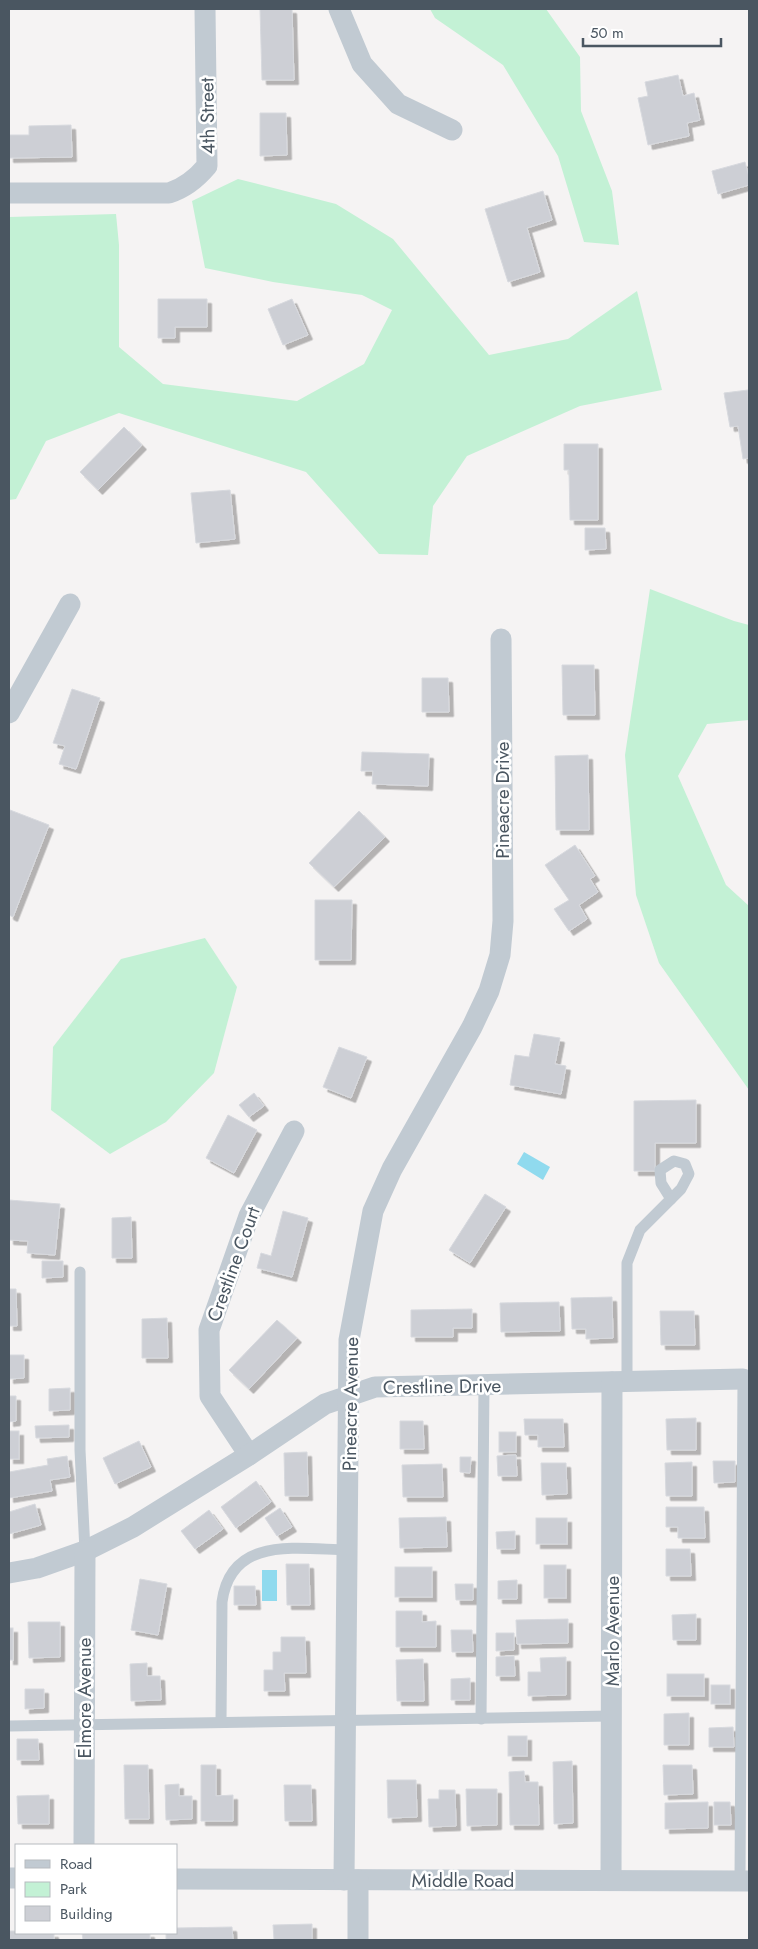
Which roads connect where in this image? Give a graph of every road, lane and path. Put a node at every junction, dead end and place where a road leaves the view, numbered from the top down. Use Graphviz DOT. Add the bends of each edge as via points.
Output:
graph roads {
  1 [pos="205,9"];
  2 [pos="339,9"];
  3 [pos="452,130"];
  4 [pos="9,193"];
  5 [pos="70,604"];
  6 [pos="501,638"];
  7 [pos="9,713"];
  8 [pos="499,960"];
  9 [pos="294,1131"];
  10 [pos="671,1199"];
  11 [pos="80,1272"];
  12 [pos="743,1379"];
  13 [pos="620,1382"];
  14 [pos="484,1384"];
  15 [pos="349,1396"];
  16 [pos="250,1455"];
  17 [pos="347,1550"];
  18 [pos="85,1551"];
  19 [pos="9,1573"];
  20 [pos="611,1716"];
  21 [pos="481,1718"];
  22 [pos="346,1721"];
  23 [pos="221,1722"];
  24 [pos="84,1725"];
  25 [pos="9,1726"];
  26 [pos="84,1844"];
  27 [pos="178,1879"];
  28 [pos="351,1880"];
  29 [pos="611,1880"];
  30 [pos="745,1881"];
  31 [pos="358,1940"];
  1 -- 4 [label="street, 4th Street" via="207,166 197,177 182,189 169,193"];
  2 -- 3 [label="street" via="362,64 398,104"];
  5 -- 7 [label="street"];
  6 -- 8 [label="street, Pineacre Drive" via="503,921"];
  8 -- 15 [label="street, Pineacre Avenue" via="472,1028 392,1169 373,1211 349,1340"];
  9 -- 16 [label="street, Crestline Court" via="248,1216 209,1330 210,1396"];
  10 -- 13 [label="lane" via="640,1230 627,1263"];
  11 -- 18 [label="lane" via="80,1450"];
  12 -- 13 [label="street, Crestline Drive"];
  12 -- 30 [label="lane"];
  13 -- 14 [label="street, Crestline Drive"];
  13 -- 20 [label="street, Marlo Avenue"];
  14 -- 15 [label="street, Crestline Drive" via="375,1387"];
  14 -- 21 [label="lane"];
  15 -- 16 [label="street, Crestline Drive" via="325,1404"];
  15 -- 17 [label="street, Pineacre Avenue"];
  16 -- 18 [label="street, Crestline Drive" via="133,1527"];
  17 -- 22 [label="street, Pineacre Avenue"];
  17 -- 23 [label="lane" via="279,1548 250,1557 232,1574 224,1587 222,1602"];
  18 -- 19 [label="street, Crestline Drive" via="38,1568"];
  18 -- 24 [label="street, Elmore Avenue"];
  20 -- 21 [label="lane"];
  20 -- 29 [label="street, Marlo Avenue"];
  21 -- 22 [label="lane"];
  22 -- 23 [label="lane"];
  22 -- 28 [label="street, Pineacre Avenue"];
  23 -- 24 [label="lane"];
  24 -- 25 [label="lane"];
  24 -- 26 [label="street, Elmore Avenue"];
  27 -- 28 [label="street, Middle Road"];
  28 -- 29 [label="street, Middle Road"];
  28 -- 31 [label="street, Pineacre Avenue"];
  29 -- 30 [label="street, Middle Road"];
}
